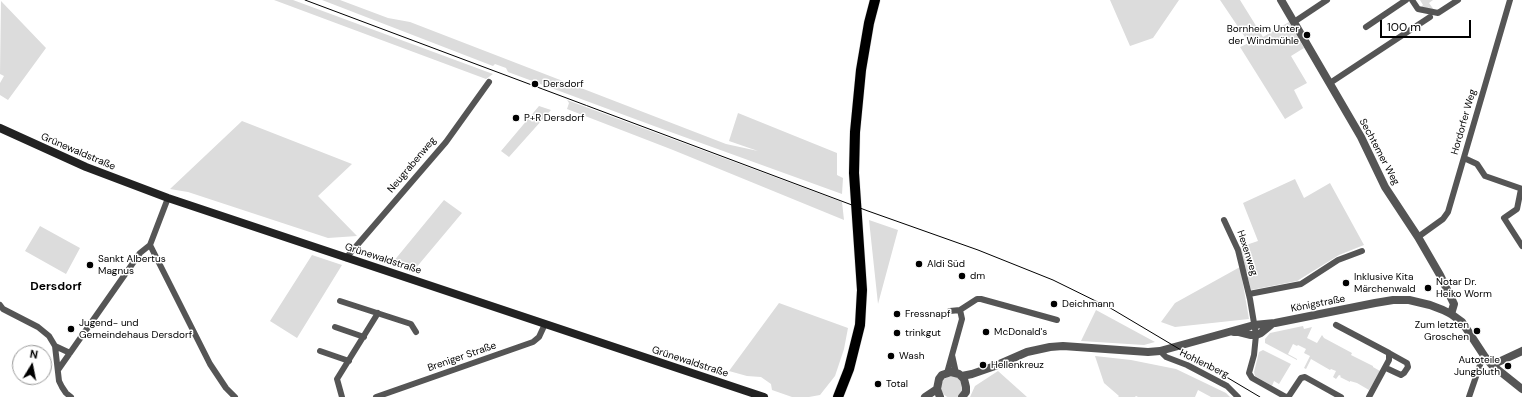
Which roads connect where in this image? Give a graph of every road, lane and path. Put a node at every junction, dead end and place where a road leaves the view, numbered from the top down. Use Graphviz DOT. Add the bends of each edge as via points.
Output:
graph roads {
  1 [pos="875,0"];
  2 [pos="1281,0"];
  3 [pos="1327,0"];
  4 [pos="1406,0"];
  5 [pos="1412,0"];
  6 [pos="1458,0"];
  7 [pos="1510,0"];
  8 [pos="1430,17"];
  9 [pos="1294,22"];
  10 [pos="1366,27"];
  11 [pos="489,82"];
  12 [pos="1330,83"];
  13 [pos="0,128"];
  14 [pos="1464,158"];
  15 [pos="1522,189"];
  16 [pos="168,198"];
  17 [pos="1224,220"];
  18 [pos="1418,237"];
  19 [pos="150,245"];
  20 [pos="1522,246"];
  21 [pos="1362,251"];
  22 [pos="346,258"];
  23 [pos="1249,294"];
  24 [pos="340,301"];
  25 [pos="0,305"];
  26 [pos="960,310"];
  27 [pos="950,311"];
  28 [pos="378,313"];
  29 [pos="1451,314"];
  30 [pos="1057,320"];
  31 [pos="1275,323"];
  32 [pos="545,324"];
  33 [pos="1336,324"];
  34 [pos="1254,325"];
  35 [pos="335,327"];
  36 [pos="416,332"];
  37 [pos="1231,332"];
  38 [pos="1256,335"];
  39 [pos="364,337"];
  40 [pos="55,346"];
  41 [pos="320,351"];
  42 [pos="1160,351"];
  43 [pos="1522,351"];
  44 [pos="70,353"];
  45 [pos="1389,353"];
  46 [pos="952,355"];
  47 [pos="1485,357"];
  48 [pos="349,360"];
  49 [pos="1492,365"];
  50 [pos="995,366"];
  51 [pos="1386,368"];
  52 [pos="58,370"];
  53 [pos="947,373"];
  54 [pos="959,374"];
  55 [pos="966,387"];
  56 [pos="936,389"];
  57 [pos="1522,389"];
  58 [pos="838,396"];
  59 [pos="71,397"];
  60 [pos="235,397"];
  61 [pos="342,397"];
  62 [pos="376,397"];
  63 [pos="764,397"];
  64 [pos="925,397"];
  65 [pos="940,397"];
  66 [pos="962,397"];
  67 [pos="1238,397"];
  68 [pos="1341,397"];
  69 [pos="1369,397"];
  70 [pos="1468,397"];
  1 -- 58 [label="main road" via="860,70 855,132 854,173 862,290 860,325 855,348"];
  2 -- 9 [label="street, Sechtemer Weg"];
  3 -- 9 [label="street"];
  4 -- 10 [label="street"];
  5 -- 6 [label="street" via="1418,9 1438,12"];
  7 -- 14 [label="street, Hordorfer Weg"];
  8 -- 12 [label="street"];
  9 -- 12 [label="street, Sechtemer Weg"];
  11 -- 22 [label="street, Neugrabenweg" via="446,142"];
  12 -- 18 [label="street, Sechtemer Weg" via="1385,187"];
  13 -- 16 [label="main road, Grünewaldstraße" via="86,167"];
  14 -- 15 [label="street" via="1477,164 1485,176"];
  14 -- 18 [label="street, Hordorfer Weg" via="1446,215"];
  15 -- 20 [label="street" via="1517,209 1504,218"];
  16 -- 19 [label="street"];
  16 -- 22 [label="main road, Grünewaldstraße"];
  17 -- 23 [label="street, Hexenweg" via="1238,250"];
  18 -- 29 [label="street, Sechtemer Weg" via="1454,304"];
  19 -- 44 [label="street" via="140,253"];
  19 -- 60 [label="street" via="210,364"];
  21 -- 23 [label="street" via="1338,260 1301,284"];
  22 -- 32 [label="main road, Grünewaldstraße"];
  23 -- 34 [label="street, Hexenweg"];
  24 -- 28 [label="street"];
  25 -- 40 [label="street" via="44,331"];
  26 -- 27 [label="street"];
  26 -- 30 [label="street" via="981,299"];
  26 -- 46 [label="street" via="962,318"];
  28 -- 36 [label="street" via="411,324"];
  28 -- 39 [label="street"];
  29 -- 31 [label="street, Königstraße" via="1418,302 1393,300"];
  29 -- 47 [label="street, Königstraße" via="1462,322"];
  31 -- 34 [label="street, Königstraße"];
  31 -- 38 [label="street, Königstraße"];
  32 -- 62 [label="street, Breniger Straße" via="539,337 533,342"];
  32 -- 63 [label="main road, Grünewaldstraße"];
  33 -- 45 [label="street"];
  34 -- 37 [label="street, Königstraße"];
  34 -- 38 [label="street, Hexenweg"];
  35 -- 39 [label="street"];
  37 -- 38 [label="street, Königstraße"];
  37 -- 42 [label="street, Königstraße"];
  38 -- 68 [label="street, Hexenweg" via="1249,373 1252,378 1286,397 1301,378 1305,377"];
  39 -- 48 [label="street"];
  40 -- 44 [label="street"];
  40 -- 52 [label="street"];
  41 -- 48 [label="street"];
  42 -- 50 [label="street, Königstraße" via="1050,346 1027,352"];
  42 -- 67 [label="street, Hohlenberg" via="1166,357 1227,386"];
  43 -- 49 [label="street"];
  44 -- 52 [label="street"];
  45 -- 51 [label="street" via="1390,360"];
  45 -- 51 [label="street" via="1407,363 1408,367 1401,375"];
  46 -- 53 [label="street"];
  46 -- 54 [label="street"];
  47 -- 49 [label="street, Königstraße"];
  47 -- 70 [label="street"];
  48 -- 61 [label="street" via="337,379"];
  49 -- 57 [label="street, Königstraße"];
  50 -- 54 [label="street, Königstraße" via="972,374"];
  50 -- 55 [label="street, Königstraße"];
  51 -- 69 [label="street"];
  52 -- 59 [label="street" via="62,387"];
  53 -- 54 [label="street, Königstraße"];
  53 -- 56 [label="street" via="939,379"];
  54 -- 55 [label="street"];
  55 -- 66 [label="street, Königstraße"];
  56 -- 64 [label="street"];
  56 -- 65 [label="street"];
}
